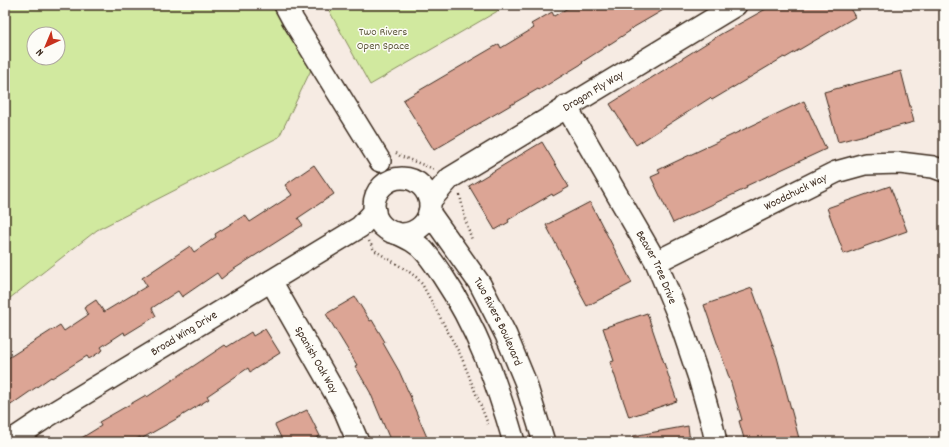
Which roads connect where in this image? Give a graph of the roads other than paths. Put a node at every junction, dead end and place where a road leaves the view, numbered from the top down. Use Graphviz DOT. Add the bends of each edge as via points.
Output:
graph roads {
  1 [pos="286,5"];
  2 [pos="736,5"];
  3 [pos="566,106"];
  4 [pos="380,161"];
  5 [pos="944,171"];
  6 [pos="450,178"];
  7 [pos="413,181"];
  8 [pos="379,190"];
  9 [pos="430,207"];
  10 [pos="375,211"];
  11 [pos="360,227"];
  12 [pos="391,231"];
  13 [pos="656,262"];
  14 [pos="271,281"];
  15 [pos="9,442"];
  16 [pos="358,442"];
  17 [pos="514,442"];
  18 [pos="544,442"];
  19 [pos="716,442"];
  1 -- 4 [label="street, Two Rivers Boulevard"];
  2 -- 3 [label="street, Dragon Fly Way"];
  3 -- 6 [label="street, Dragon Fly Way"];
  3 -- 13 [label="street, Beaver Tree Drive"];
  4 -- 7 [label="street, Two Rivers Boulevard"];
  4 -- 8 [label="street"];
  5 -- 13 [label="street, Woodchuck Way" via="900,163 865,164 836,172"];
  6 -- 7 [label="street, Dragon Fly Way"];
  6 -- 9 [label="street, Dragon Fly Way"];
  7 -- 8 [label="street" via="397,178 387,182"];
  7 -- 9 [label="street, Two Rivers Boulevard" via="426,191"];
  8 -- 10 [label="street" via="375,200"];
  9 -- 12 [label="street" via="425,222 417,230 407,234"];
  9 -- 18 [label="street, Two Rivers Boulevard" via="480,284 506,335 525,381"];
  10 -- 11 [label="street, Broad Wing Drive"];
  10 -- 12 [label="street" via="379,221"];
  11 -- 12 [label="street"];
  11 -- 14 [label="street, Broad Wing Drive"];
  12 -- 17 [label="street, Two Rivers Boulevard" via="413,241 426,252 455,295 482,346"];
  13 -- 19 [label="street, Beaver Tree Drive" via="699,378"];
  14 -- 15 [label="street, Broad Wing Drive"];
  14 -- 16 [label="street, Spanish Oak Way" via="344,409"];
}
